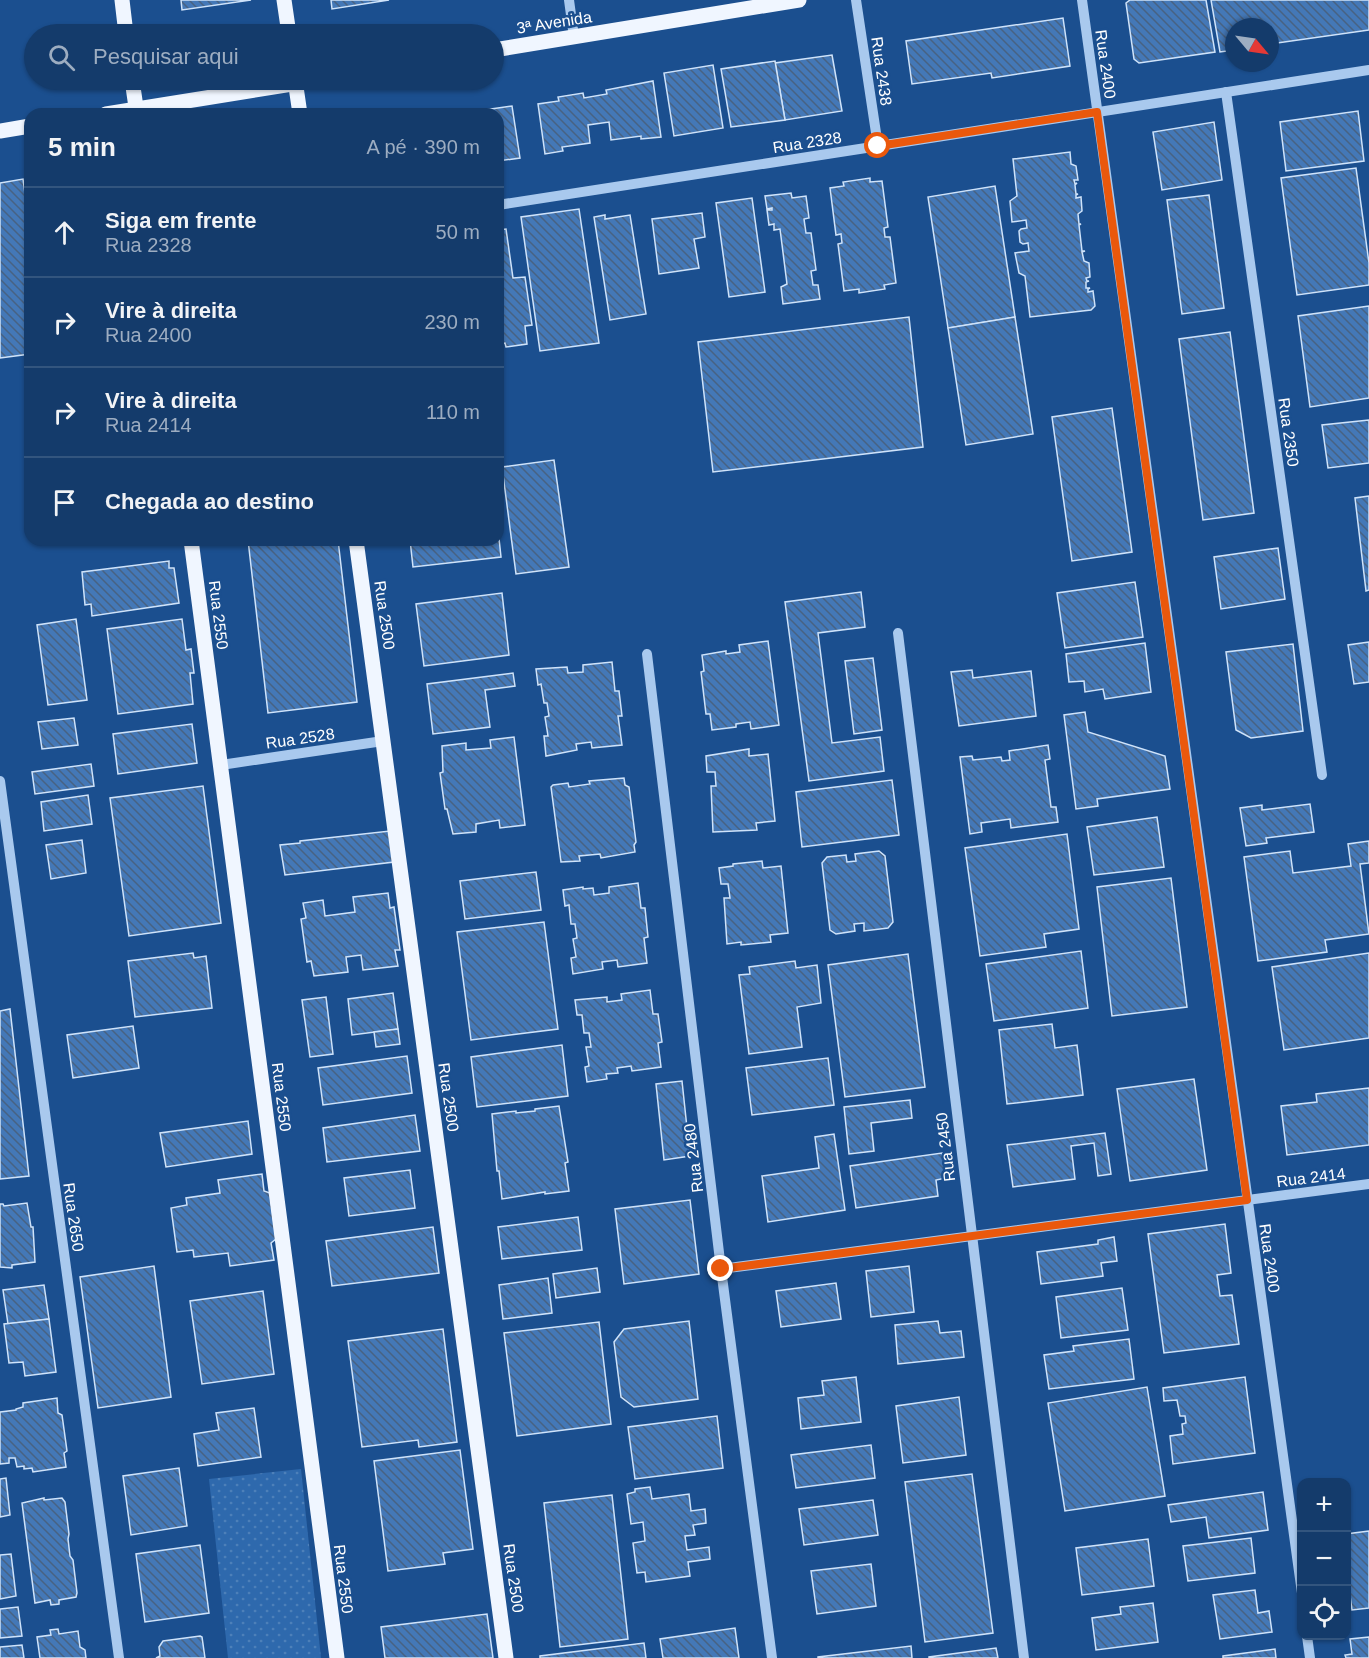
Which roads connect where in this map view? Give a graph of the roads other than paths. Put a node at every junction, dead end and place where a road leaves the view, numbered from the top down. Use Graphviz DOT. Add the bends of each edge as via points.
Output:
graph roads {
  1 [pos="122,0"];
  2 [pos="284,0"];
  3 [pos="569,0"];
  4 [pos="799,0"];
  5 [pos="856,0"];
  6 [pos="1082,0"];
  7 [pos="125,24"];
  8 [pos="288,24"];
  9 [pos="574,37"];
  10 [pos="504,48"];
  11 [pos="1369,70"];
  12 [pos="133,90"];
  13 [pos="249,90"];
  14 [pos="296,90"];
  15 [pos="1226,92"];
  16 [pos="136,108"];
  17 [pos="157,108"];
  18 [pos="299,108"];
  19 [pos="1097,112"];
  20 [pos="24,127"];
  21 [pos="0,131"];
  22 [pos="878,146"];
  23 [pos="504,204"];
  24 [pos="193,546"];
  25 [pos="357,546"];
  26 [pos="898,633"];
  27 [pos="647,654"];
  28 [pos="383,741"];
  29 [pos="220,765"];
  30 [pos="1322,775"];
  31 [pos="0,781"];
  32 [pos="1369,1185"];
  33 [pos="1247,1200"];
  34 [pos="971,1237"];
  35 [pos="721,1269"];
  36 [pos="1301,1586"];
  37 [pos="1308,1640"];
  38 [pos="119,1658"];
  39 [pos="336,1658"];
  40 [pos="506,1658"];
  41 [pos="772,1658"];
  42 [pos="1024,1658"];
  43 [pos="1310,1658"];
  1 -- 7 [label="main road"];
  2 -- 8 [label="main road"];
  3 -- 9 [label="street"];
  4 -- 9 [label="main road, 3ª Avenida"];
  5 -- 22 [label="street, Rua 2438"];
  6 -- 19 [label="street, Rua 2400"];
  9 -- 10 [label="main road, 3ª Avenida"];
  11 -- 15 [label="street, Rua 2328"];
  12 -- 16 [label="main road"];
  13 -- 17 [label="main road"];
  14 -- 18 [label="main road"];
  15 -- 19 [label="street, Rua 2328"];
  15 -- 30 [label="street, Rua 2350"];
  19 -- 22 [label="street, Rua 2328"];
  19 -- 33 [label="street, Rua 2400"];
  20 -- 21 [label="main road"];
  22 -- 23 [label="street, Rua 2328"];
  24 -- 29 [label="main road, Rua 2550"];
  25 -- 28 [label="main road, Rua 2500"];
  26 -- 34 [label="street, Rua 2450"];
  27 -- 35 [label="street, Rua 2480"];
  28 -- 29 [label="street, Rua 2528"];
  28 -- 40 [label="main road, Rua 2500"];
  29 -- 39 [label="main road, Rua 2550"];
  31 -- 38 [label="street, Rua 2650"];
  32 -- 33 [label="street, Rua 2414"];
  33 -- 34 [label="street, Rua 2414"];
  33 -- 36 [label="street, Rua 2400"];
  34 -- 35 [label="street, Rua 2414"];
  34 -- 42 [label="street, Rua 2450"];
  35 -- 41 [label="street, Rua 2480"];
  37 -- 43 [label="street"];
}
